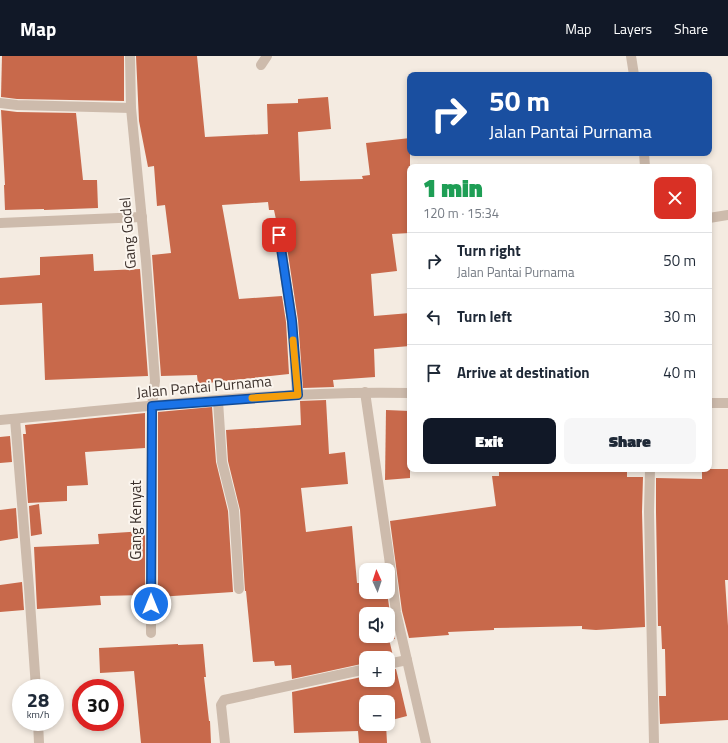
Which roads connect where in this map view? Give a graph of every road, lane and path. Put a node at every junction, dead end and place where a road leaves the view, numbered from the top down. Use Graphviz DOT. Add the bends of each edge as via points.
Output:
graph roads {
  1 [pos="130,56"];
  2 [pos="631,56"];
  3 [pos="634,72"];
  4 [pos="0,103"];
  5 [pos="131,108"];
  6 [pos="728,215"];
  7 [pos="142,217"];
  8 [pos="712,218"];
  9 [pos="0,222"];
  10 [pos="279,235"];
  11 [pos="365,392"];
  12 [pos="407,394"];
  13 [pos="298,395"];
  14 [pos="218,401"];
  15 [pos="712,403"];
  16 [pos="728,403"];
  17 [pos="152,406"];
  18 [pos="15,419"];
  19 [pos="0,420"];
  20 [pos="650,472"];
  21 [pos="239,589"];
  22 [pos="151,633"];
  23 [pos="407,660"];
  24 [pos="395,663"];
  25 [pos="359,671"];
  26 [pos="35,679"];
  27 [pos="38,731"];
  28 [pos="39,743"];
  29 [pos="225,743"];
  30 [pos="426,743"];
  31 [pos="654,743"];
  1 -- 5 [label="street, Gang Godel"];
  2 -- 3 [label="street"];
  4 -- 5 [label="street"];
  5 -- 7 [label="street, Gang Godel"];
  6 -- 8 [label="street"];
  7 -- 9 [label="street"];
  7 -- 17 [label="street, Gang Godel" via="155,381"];
  10 -- 13 [label="street" via="292,321"];
  11 -- 12 [label="street, Jalan Pantai Purnama"];
  11 -- 13 [label="street, Jalan Pantai Purnama"];
  11 -- 23 [label="street" via="396,612"];
  13 -- 14 [label="street, Jalan Pantai Purnama"];
  14 -- 17 [label="street, Jalan Pantai Purnama"];
  14 -- 21 [label="street" via="222,462 234,510"];
  15 -- 16 [label="street"];
  17 -- 18 [label="street, Jalan Pantai Purnama"];
  17 -- 22 [label="street, Gang Kenyat"];
  18 -- 19 [label="street, Jalan Pantai Purnama"];
  18 -- 26 [label="street"];
  20 -- 31 [label="street"];
  23 -- 24 [label="street"];
  23 -- 30 [label="street"];
  25 -- 29 [label="street" via="224,700 221,704"];
  27 -- 28 [label="street"];
}
